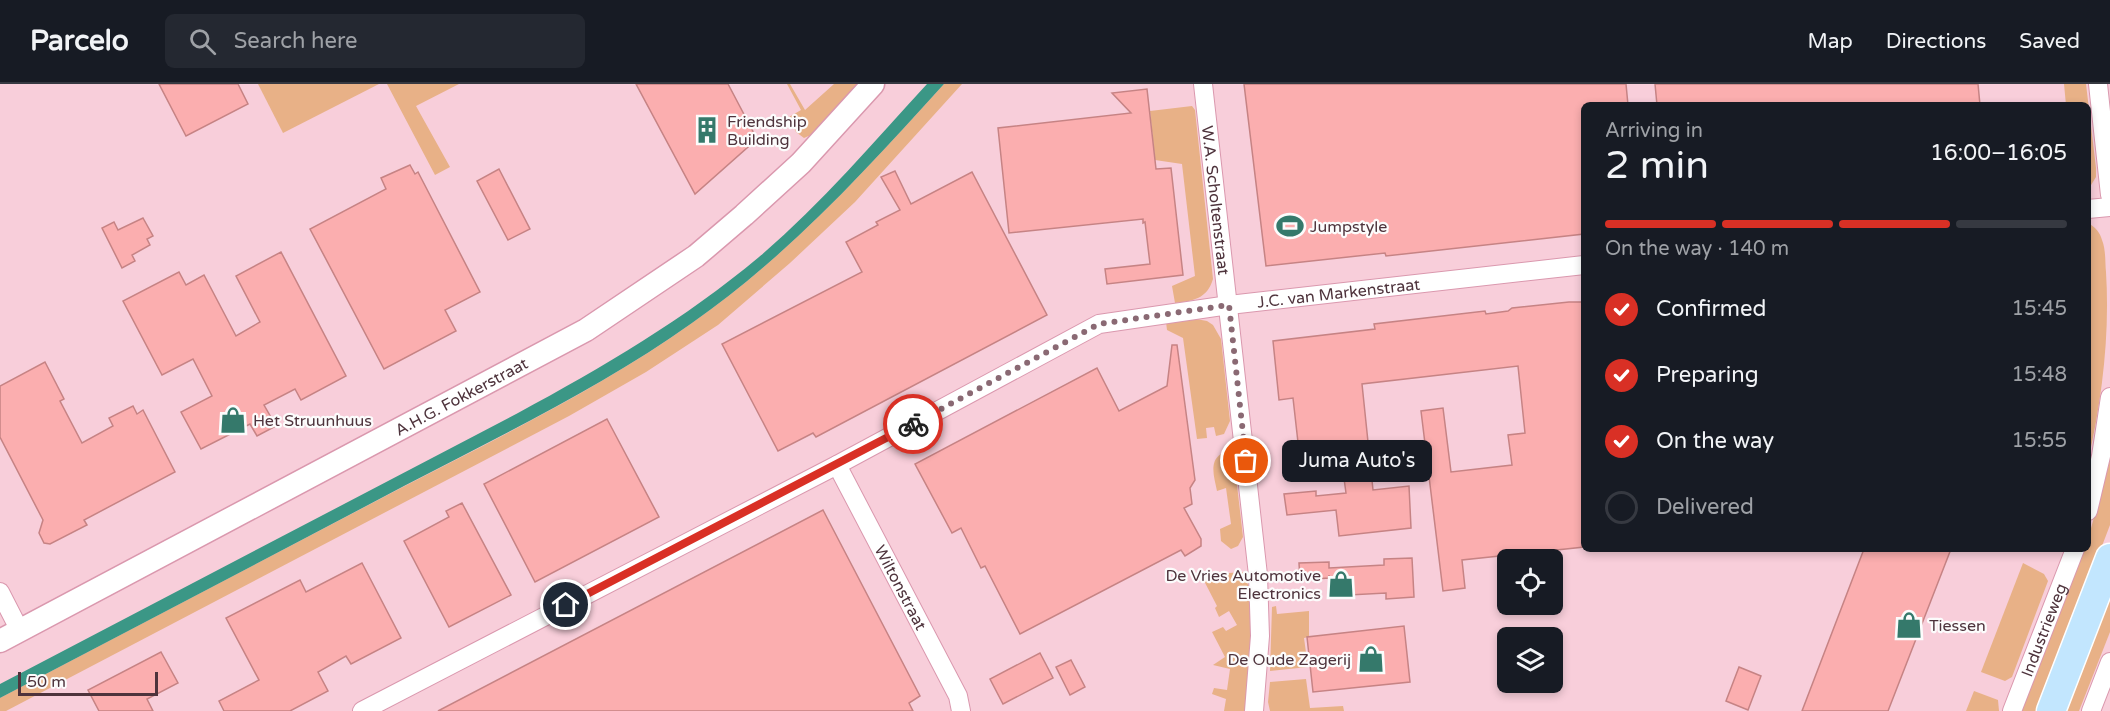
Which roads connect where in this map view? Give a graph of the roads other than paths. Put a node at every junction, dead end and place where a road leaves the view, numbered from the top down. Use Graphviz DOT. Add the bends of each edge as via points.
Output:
graph roads {
  1 [pos="873,84"];
  2 [pos="1203,84"];
  3 [pos="2098,84"];
  4 [pos="2110,195"];
  5 [pos="2110,207"];
  6 [pos="2091,209"];
  7 [pos="1581,266"];
  8 [pos="1229,305"];
  9 [pos="2110,397"];
  10 [pos="837,465"];
  11 [pos="2091,498"];
  12 [pos="2074,552"];
  13 [pos="2110,558"];
  14 [pos="0,592"];
  15 [pos="21,631"];
  16 [pos="0,641"];
  17 [pos="2110,662"];
  18 [pos="371,709"];
  19 [pos="961,711"];
  20 [pos="1254,711"];
  21 [pos="2012,711"];
  22 [pos="2051,711"];
  23 [pos="2091,711"];
  1 -- 15 [label="street, A.H.G. Fokkerstraat" via="801,163 744,215 696,255 596,324"];
  2 -- 8 [label="street, W.A. Scholtenstraat"];
  3 -- 4 [label="street"];
  5 -- 6 [label="street"];
  7 -- 8 [label="street, J.C. van Markenstraat"];
  8 -- 10 [label="street, J.C. van Markenstraat" via="1099,324"];
  8 -- 20 [label="street, W.A. Scholtenstraat" via="1260,606"];
  9 -- 11 [label="street"];
  10 -- 18 [label="street, J.C. van Markenstraat"];
  10 -- 19 [label="street, Wiltonstraat" via="958,696"];
  12 -- 21 [label="street, Industrieweg"];
  13 -- 22 [label="main road"];
  14 -- 15 [label="street"];
  15 -- 16 [label="street, A.H.G. Fokkerstraat"];
  17 -- 23 [label="street"];
}
